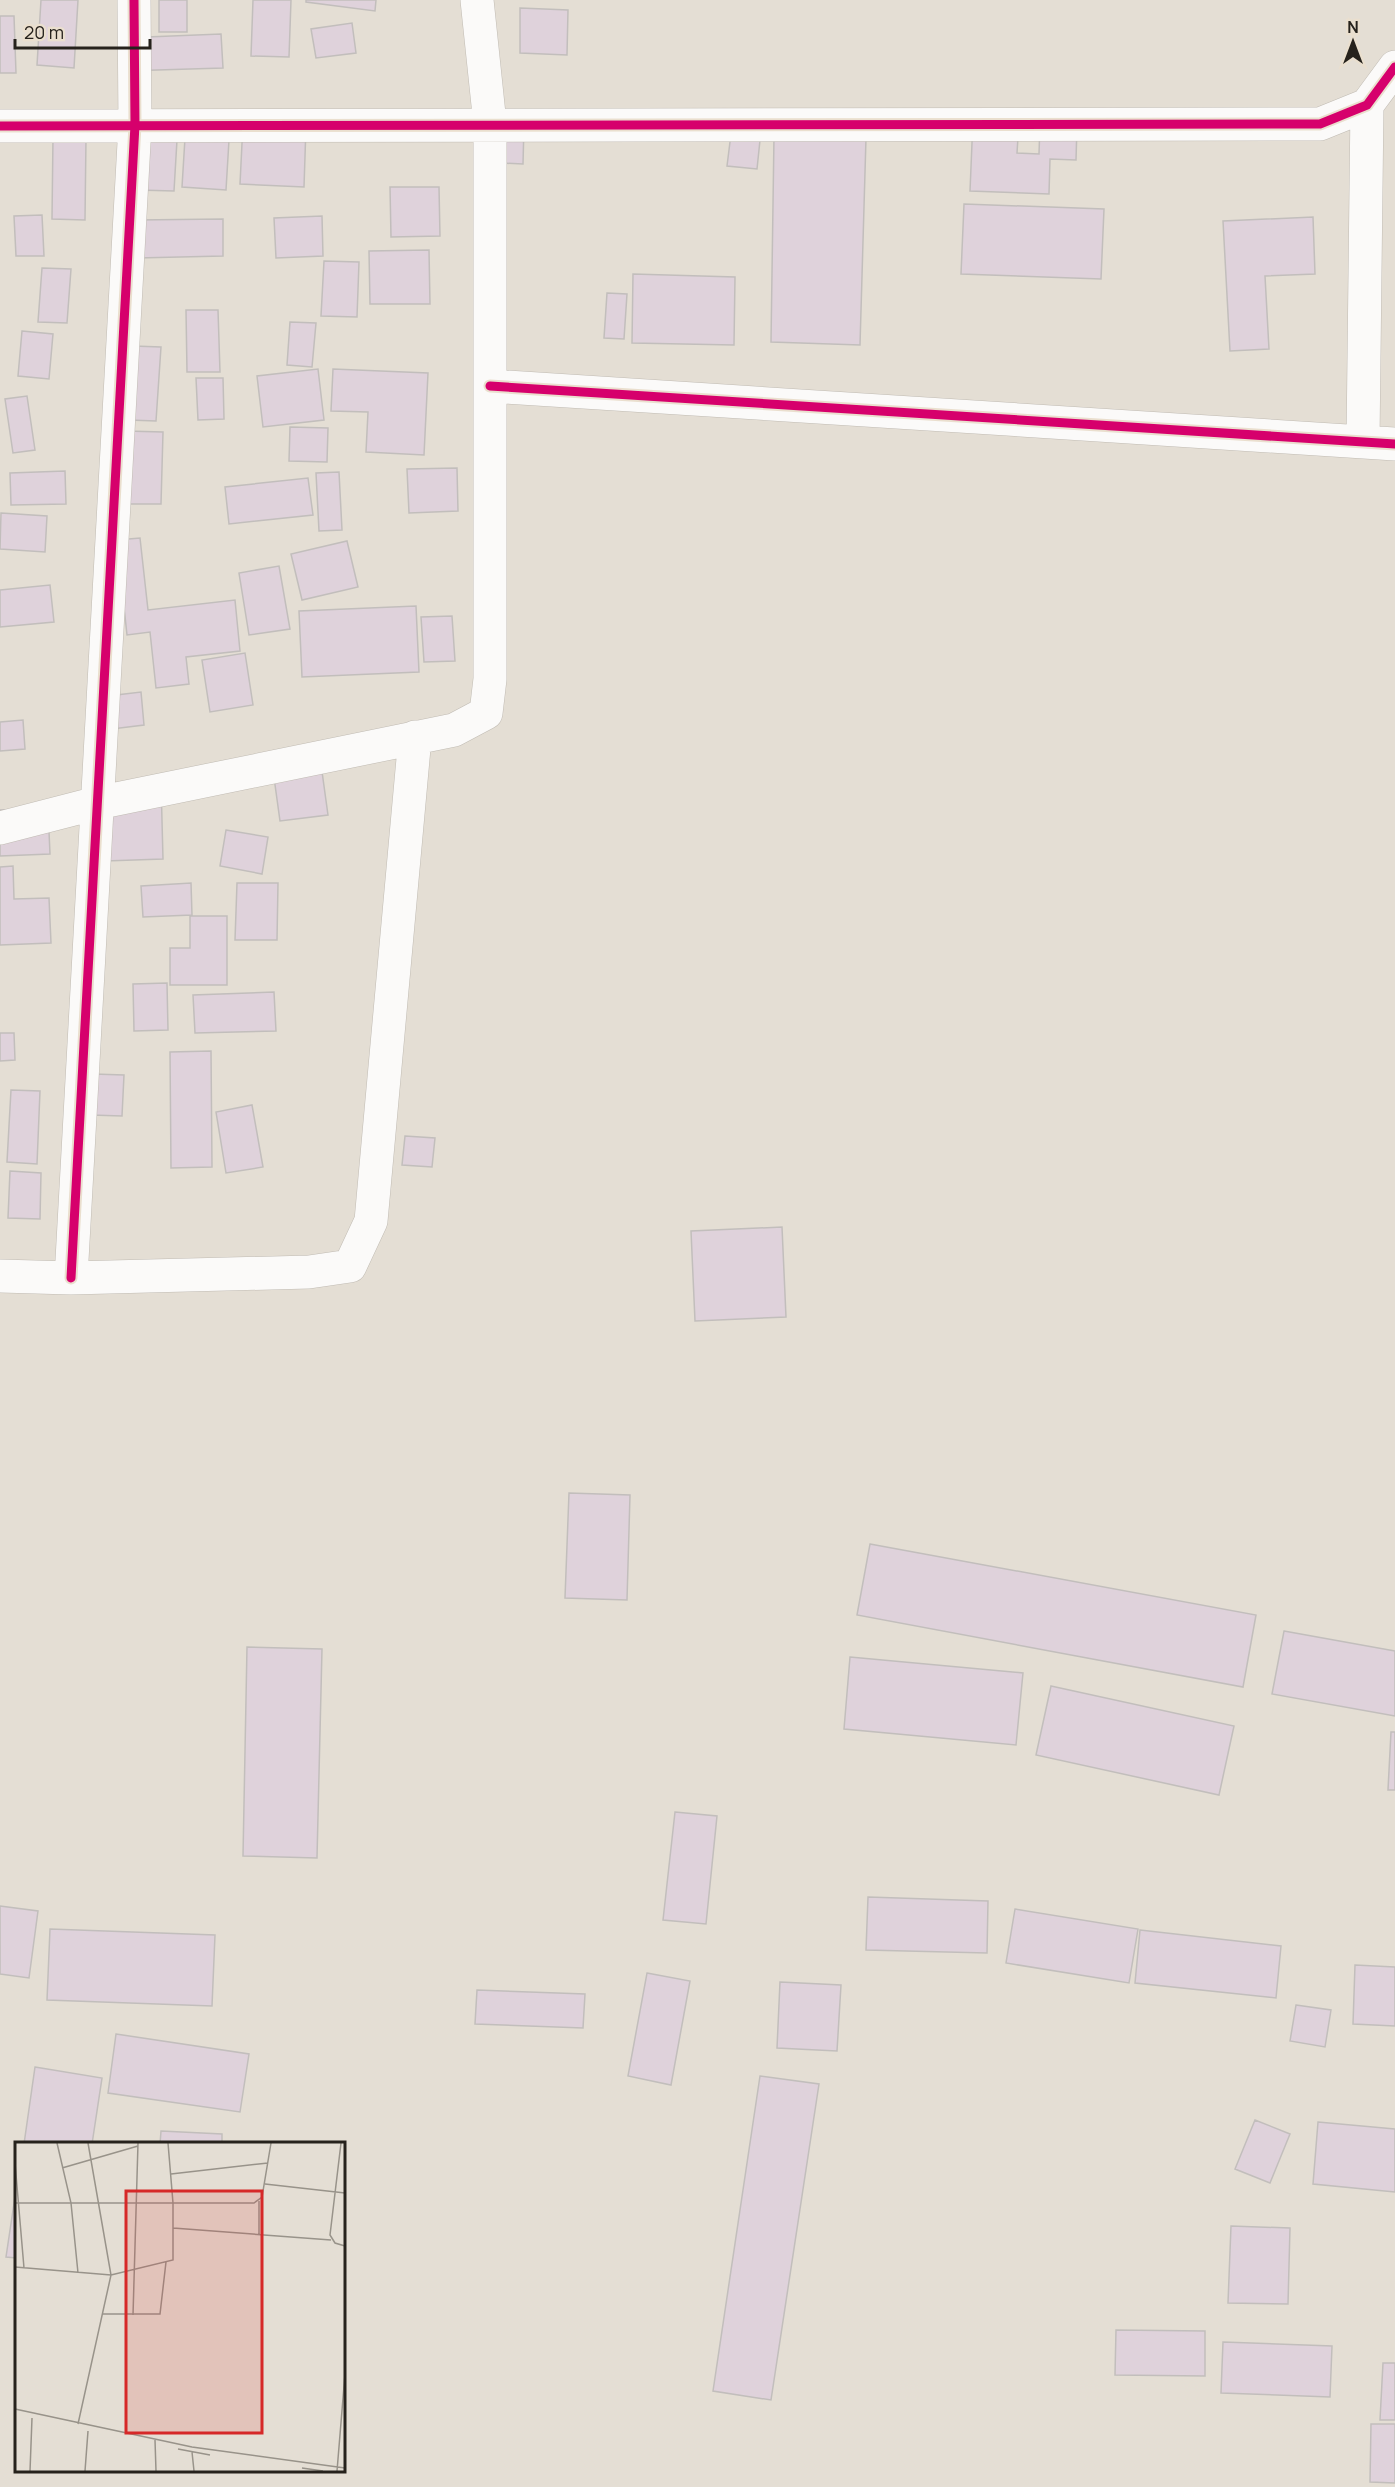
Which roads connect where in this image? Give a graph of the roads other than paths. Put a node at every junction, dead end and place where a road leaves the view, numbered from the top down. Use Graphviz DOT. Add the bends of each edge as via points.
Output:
graph roads {
  1 [pos="134,0"];
  2 [pos="477,0"];
  3 [pos="1395,67"];
  4 [pos="1367,105"];
  5 [pos="490,124"];
  6 [pos="135,125"];
  7 [pos="0,126"];
  8 [pos="490,386"];
  9 [pos="1379,443"];
  10 [pos="415,737"];
  11 [pos="97,803"];
  12 [pos="0,828"];
  13 [pos="0,1276"];
  14 [pos="71,1278"];
  1 -- 6 [label="street"];
  2 -- 5 [label="street"];
  3 -- 4 [label="street"];
  4 -- 5 [label="street" via="1320,124"];
  4 -- 9 [label="street"];
  5 -- 6 [label="street"];
  5 -- 8 [label="street"];
  6 -- 7 [label="street"];
  6 -- 11 [label="street"];
  8 -- 9 [label="street"];
  8 -- 10 [label="street" via="490,679 486,713 454,730"];
  10 -- 11 [label="street"];
  10 -- 14 [label="street" via="371,1221 350,1266 309,1272"];
  11 -- 12 [label="street"];
  11 -- 14 [label="street"];
  13 -- 14 [label="street"];
}
